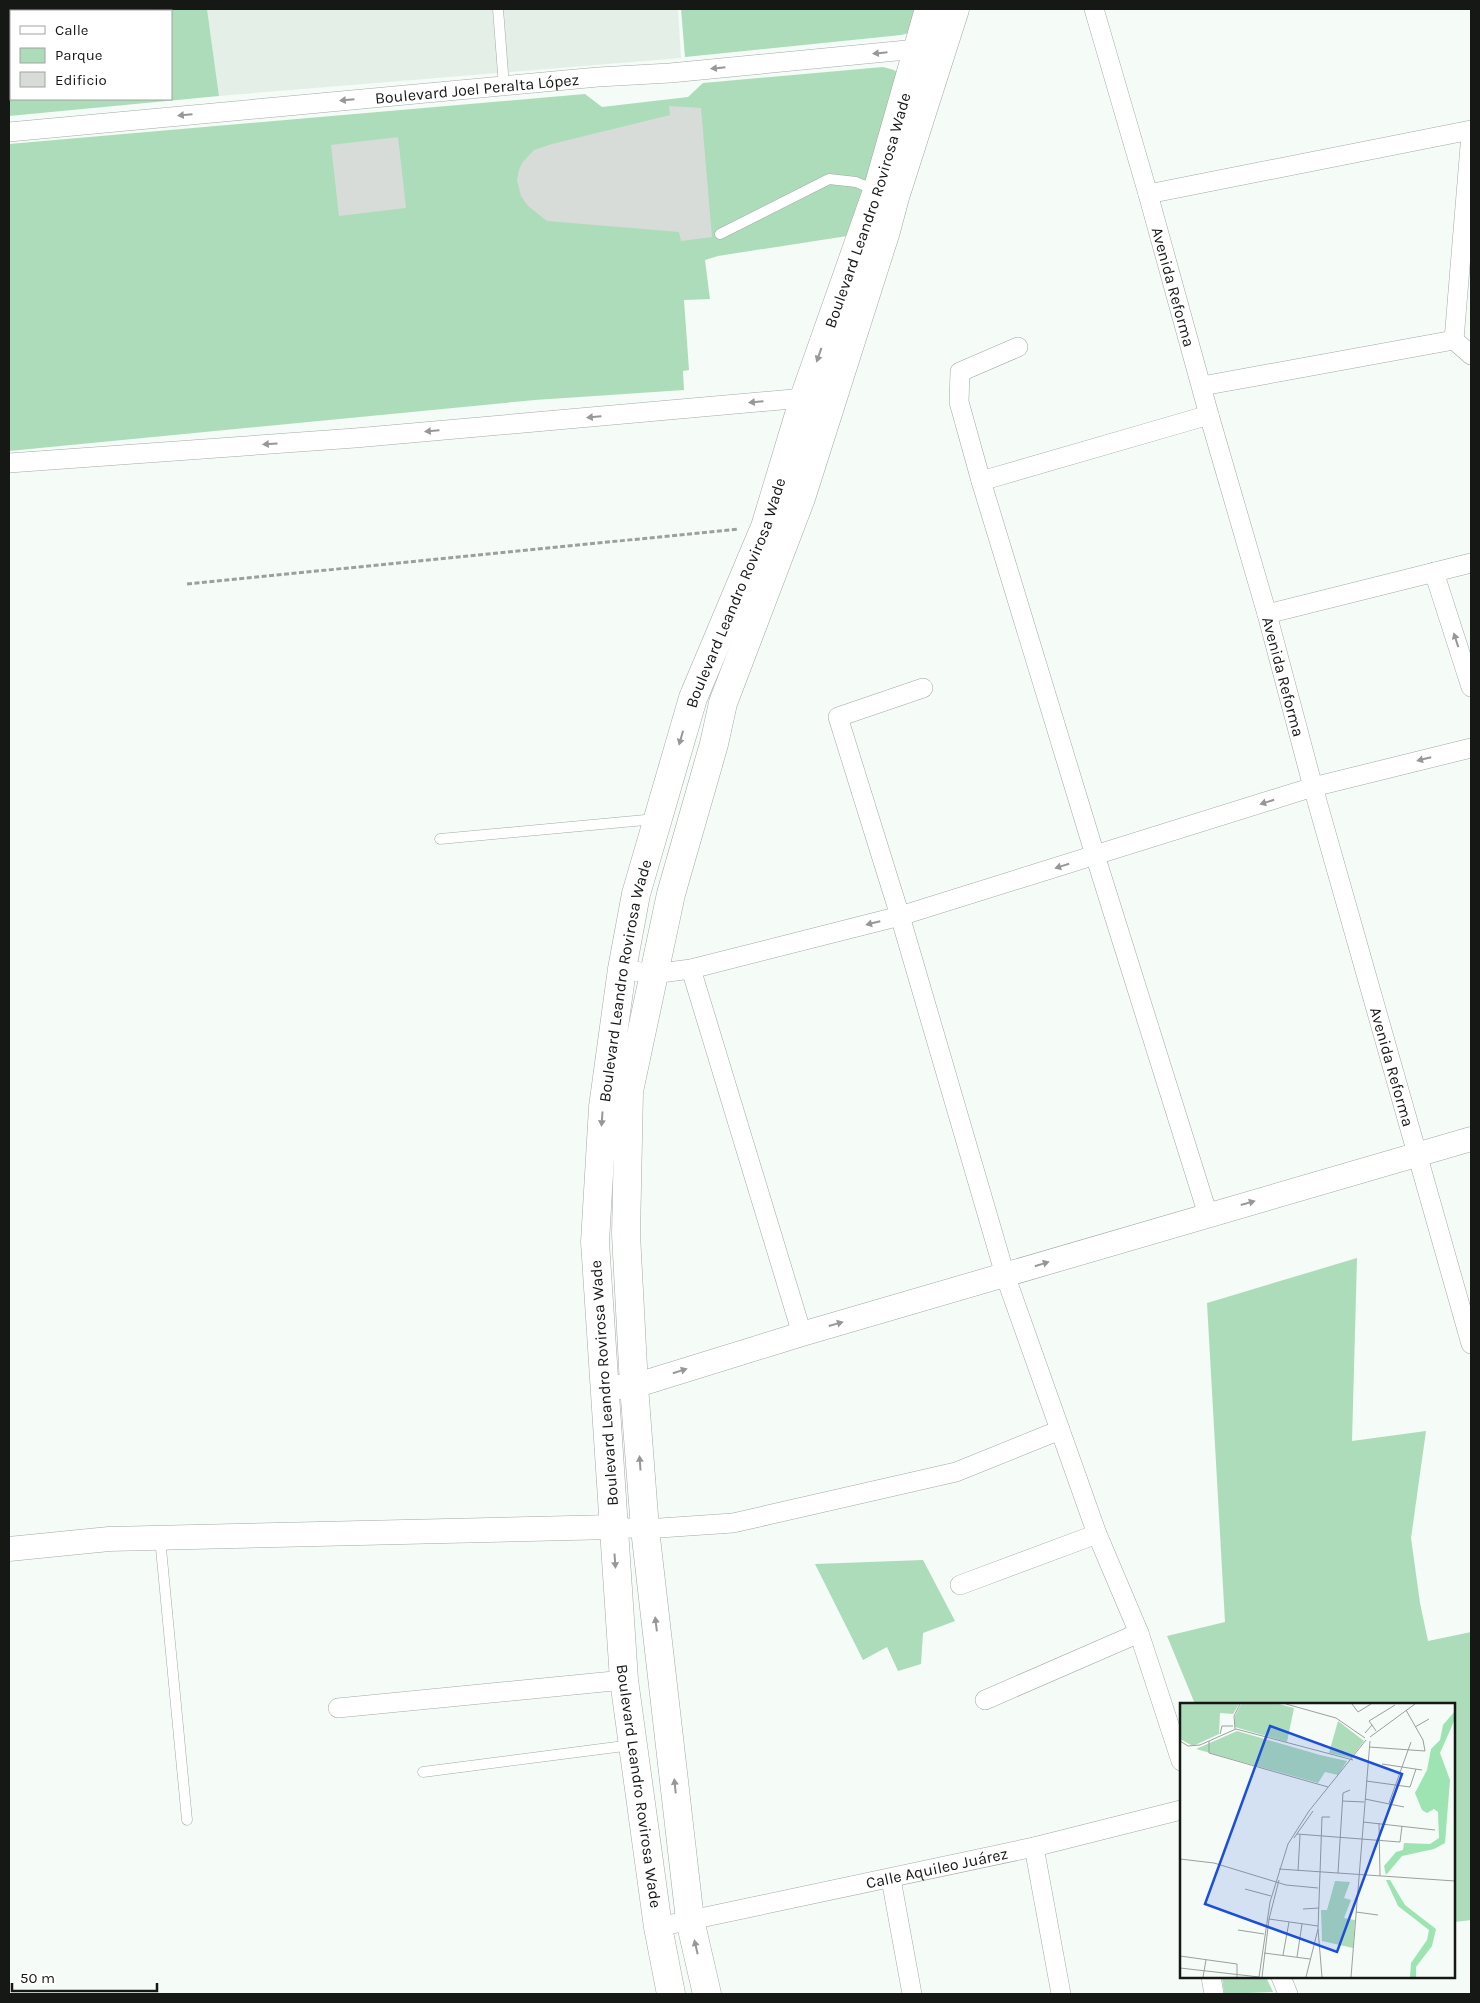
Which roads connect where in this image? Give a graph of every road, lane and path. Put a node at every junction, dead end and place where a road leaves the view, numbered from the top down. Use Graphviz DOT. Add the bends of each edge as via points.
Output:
graph roads {
  1 [pos="498,9"];
  2 [pos="929,9"];
  3 [pos="955,9"];
  4 [pos="1094,9"];
  5 [pos="945,41"];
  6 [pos="917,49"];
  7 [pos="504,86"];
  8 [pos="1471,130"];
  9 [pos="9,132"];
  10 [pos="1471,134"];
  11 [pos="886,194"];
  12 [pos="1148,194"];
  13 [pos="720,234"];
  14 [pos="1454,340"];
  15 [pos="1018,348"];
  16 [pos="1471,355"];
  17 [pos="1202,386"];
  18 [pos="804,398"];
  19 [pos="1208,415"];
  20 [pos="9,463"];
  21 [pos="981,482"];
  22 [pos="765,527"];
  23 [pos="1471,563"];
  24 [pos="1434,572"];
  25 [pos="187,584"];
  26 [pos="1267,614"];
  27 [pos="1471,687"];
  28 [pos="923,688"];
  29 [pos="693,698"];
  30 [pos="723,703"];
  31 [pos="1471,748"];
  32 [pos="1313,787"];
  33 [pos="658,819"];
  34 [pos="440,839"];
  35 [pos="1095,855"];
  36 [pos="900,916"];
  37 [pos="691,968"];
  38 [pos="622,969"];
  39 [pos="653,974"];
  40 [pos="1471,1138"];
  41 [pos="1418,1154"];
  42 [pos="1208,1214"];
  43 [pos="1005,1275"];
  44 [pos="802,1334"];
  45 [pos="1471,1344"];
  46 [pos="634,1386"];
  47 [pos="605,1388"];
  48 [pos="1060,1430"];
  49 [pos="613,1527"];
  50 [pos="645,1529"];
  51 [pos="1098,1534"];
  52 [pos="160,1538"];
  53 [pos="9,1549"];
  54 [pos="960,1586"];
  55 [pos="1139,1634"];
  56 [pos="624,1680"];
  57 [pos="985,1700"];
  58 [pos="338,1708"];
  59 [pos="632,1745"];
  60 [pos="1180,1758"];
  61 [pos="423,1772"];
  62 [pos="1180,1810"];
  63 [pos="187,1820"];
  64 [pos="1034,1847"];
  65 [pos="891,1879"];
  66 [pos="690,1920"];
  67 [pos="658,1927"];
  68 [pos="1212,1978"];
  69 [pos="1281,1978"];
  70 [pos="671,1994"];
  71 [pos="707,1994"];
  72 [pos="912,1994"];
  73 [pos="1060,1994"];
  74 [pos="1214,1994"];
  75 [pos="1288,1994"];
  1 -- 7 [label="lane"];
  2 -- 6 [label="main road, Boulevard Leandro Rovirosa Wade"];
  3 -- 5 [label="main road, Boulevard Leandro Rovirosa Wade"];
  4 -- 12 [label="street, Avenida Reforma"];
  5 -- 6 [label="street, Boulevard Joel Peralta López"];
  5 -- 11 [label="main road, Boulevard Leandro Rovirosa Wade"];
  6 -- 7 [label="street, Boulevard Joel Peralta López, one-way"];
  6 -- 11 [label="main road, Boulevard Leandro Rovirosa Wade"];
  7 -- 9 [label="street, Boulevard Joel Peralta López, one-way"];
  8 -- 12 [label="street"];
  10 -- 14 [label="street"];
  11 -- 13 [label="lane" via="856,182 828,179"];
  11 -- 18 [label="main road, Boulevard Leandro Rovirosa Wade, one-way"];
  11 -- 30 [label="main road, Boulevard Leandro Rovirosa Wade" via="886,231 801,498"];
  12 -- 17 [label="street, Avenida Reforma"];
  14 -- 16 [label="street"];
  14 -- 17 [label="street"];
  15 -- 21 [label="street" via="960,372 959,402"];
  17 -- 19 [label="street, Avenida Reforma"];
  18 -- 20 [label="street, one-way" via="355,438"];
  18 -- 22 [label="main road, Boulevard Leandro Rovirosa Wade"];
  19 -- 21 [label="street"];
  19 -- 26 [label="street, Avenida Reforma"];
  21 -- 35 [label="street"];
  22 -- 25 [label="path"];
  22 -- 29 [label="main road, Boulevard Leandro Rovirosa Wade"];
  23 -- 24 [label="street"];
  24 -- 26 [label="street"];
  27 -- 24 [label="street, one-way"];
  26 -- 32 [label="street, Avenida Reforma"];
  28 -- 36 [label="street" via="838,717"];
  29 -- 30 [label="main road"];
  29 -- 33 [label="main road, Boulevard Leandro Rovirosa Wade, one-way"];
  30 -- 39 [label="main road, Boulevard Leandro Rovirosa Wade" via="671,894"];
  31 -- 32 [label="street, one-way"];
  32 -- 35 [label="street, one-way"];
  32 -- 41 [label="street, Avenida Reforma"];
  33 -- 34 [label="lane"];
  33 -- 38 [label="main road, Boulevard Leandro Rovirosa Wade" via="636,894"];
  35 -- 36 [label="street, one-way"];
  35 -- 42 [label="street"];
  36 -- 37 [label="street, one-way"];
  36 -- 43 [label="street"];
  37 -- 39 [label="street"];
  37 -- 44 [label="street"];
  38 -- 39 [label="street"];
  38 -- 47 [label="main road, Boulevard Leandro Rovirosa Wade, one-way" via="603,1107 595,1242"];
  39 -- 46 [label="main road, Boulevard Leandro Rovirosa Wade" via="629,1091 626,1234"];
  40 -- 41 [label="street"];
  42 -- 41 [label="street, one-way"];
  41 -- 45 [label="street, Avenida Reforma"];
  43 -- 42 [label="street, one-way"];
  44 -- 43 [label="street, one-way"];
  43 -- 48 [label="street"];
  46 -- 44 [label="street, one-way"];
  46 -- 47 [label="street"];
  50 -- 46 [label="main road, Boulevard Leandro Rovirosa Wade, one-way"];
  47 -- 49 [label="main road, Boulevard Leandro Rovirosa Wade"];
  48 -- 50 [label="street" via="956,1472 733,1523"];
  48 -- 51 [label="street"];
  49 -- 50 [label="street"];
  49 -- 52 [label="street"];
  49 -- 56 [label="main road, Boulevard Leandro Rovirosa Wade, one-way"];
  66 -- 50 [label="main road, Boulevard Leandro Rovirosa Wade, one-way"];
  51 -- 54 [label="street"];
  51 -- 55 [label="street"];
  52 -- 53 [label="street" via="110,1539"];
  52 -- 63 [label="lane"];
  55 -- 57 [label="street"];
  55 -- 60 [label="street"];
  56 -- 58 [label="street"];
  56 -- 59 [label="main road, Boulevard Leandro Rovirosa Wade"];
  59 -- 61 [label="lane"];
  59 -- 67 [label="main road, Boulevard Leandro Rovirosa Wade"];
  62 -- 64 [label="street, Calle Aquileo Juárez"];
  64 -- 65 [label="street, Calle Aquileo Juárez"];
  64 -- 73 [label="street"];
  65 -- 66 [label="street, Calle Aquileo Juárez"];
  65 -- 72 [label="street"];
  66 -- 67 [label="street, Calle Aquileo Juárez"];
  71 -- 66 [label="main road, Boulevard Leandro Rovirosa Wade, one-way"];
  67 -- 70 [label="main road, Boulevard Leandro Rovirosa Wade"];
  68 -- 74 [label="street"];
  69 -- 75 [label="street"];
}
